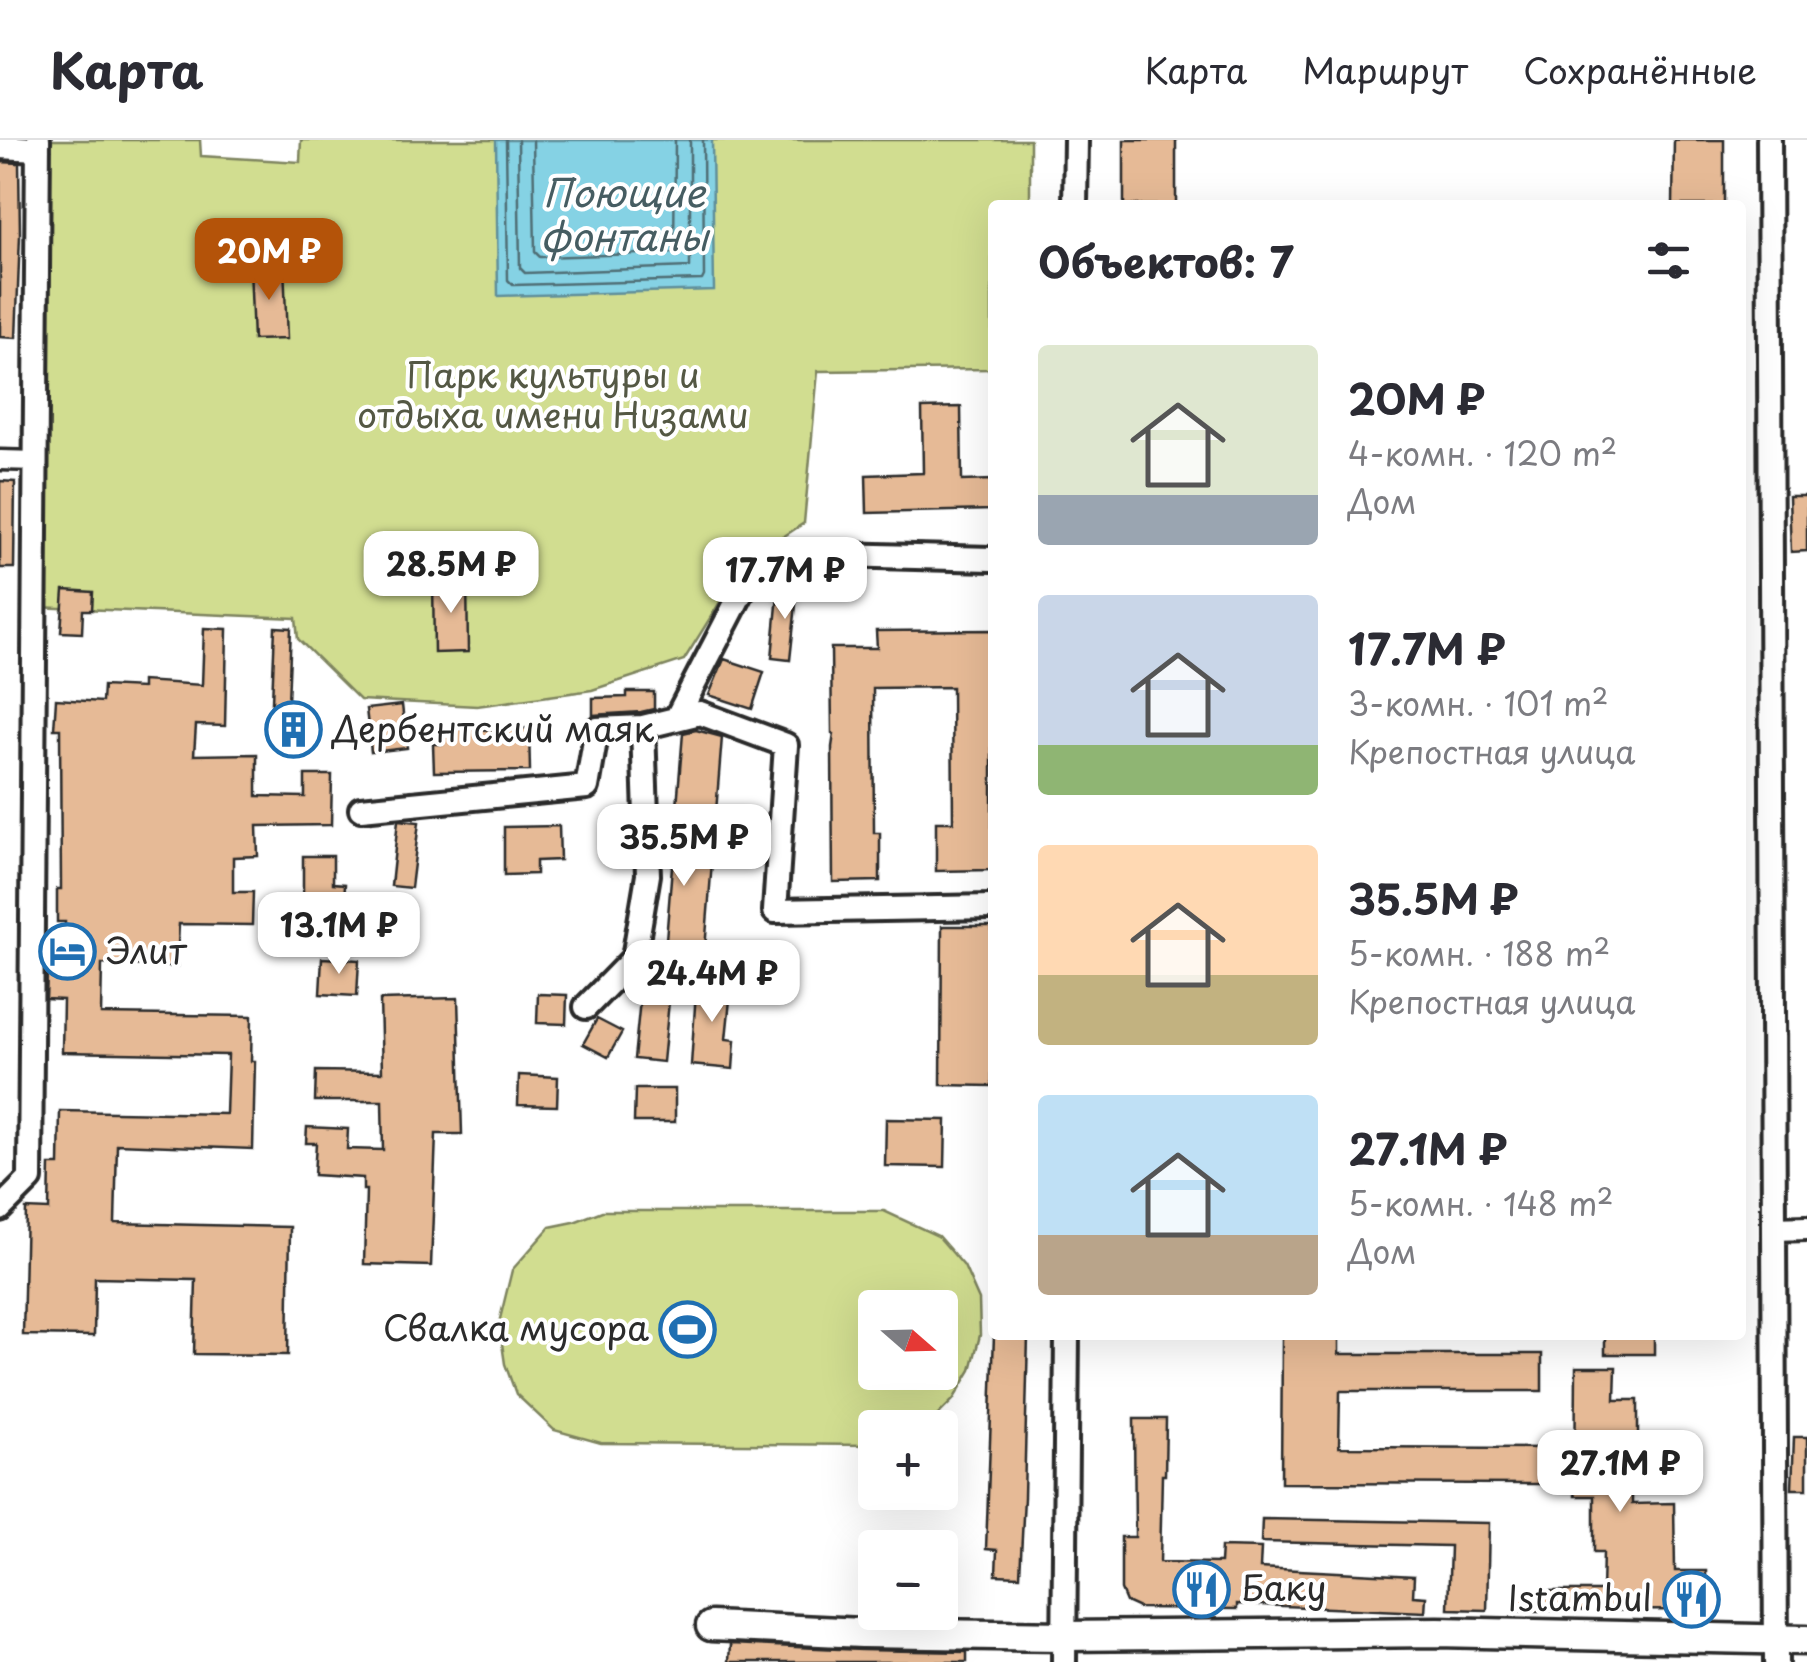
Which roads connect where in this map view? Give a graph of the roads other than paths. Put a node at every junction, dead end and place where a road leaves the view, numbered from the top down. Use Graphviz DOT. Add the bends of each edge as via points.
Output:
graph roads {
  1 [pos="1076,140"];
  2 [pos="1768,140"];
  3 [pos="38,144"];
  4 [pos="0,147"];
  5 [pos="1075,200"];
  6 [pos="0,460"];
  7 [pos="37,461"];
  8 [pos="988,559"];
  9 [pos="676,719"];
  10 [pos="643,727"];
  11 [pos="360,809"];
  12 [pos="988,907"];
  13 [pos="586,1007"];
  14 [pos="0,1209"];
  15 [pos="1807,1228"];
  16 [pos="1774,1229"];
  17 [pos="1067,1340"];
  18 [pos="711,1626"];
  19 [pos="1807,1640"];
  20 [pos="1064,1649"];
  21 [pos="1776,1651"];
  1 -- 5 [label="street"];
  2 -- 16 [label="street"];
  3 -- 4 [label="street"];
  3 -- 7 [label="street"];
  6 -- 7 [label="street"];
  7 -- 14 [label="street" via="30,1178"];
  8 -- 9 [label="street" via="762,553"];
  9 -- 10 [label="street"];
  9 -- 12 [label="street" via="700,714 786,745 775,910"];
  10 -- 11 [label="street" via="597,729 587,788"];
  10 -- 13 [label="street" via="648,875 634,958"];
  15 -- 16 [label="street"];
  16 -- 21 [label="street"];
  17 -- 20 [label="street"];
  18 -- 20 [label="street"];
  19 -- 21 [label="street"];
  20 -- 21 [label="street" via="1438,1632"];
}
